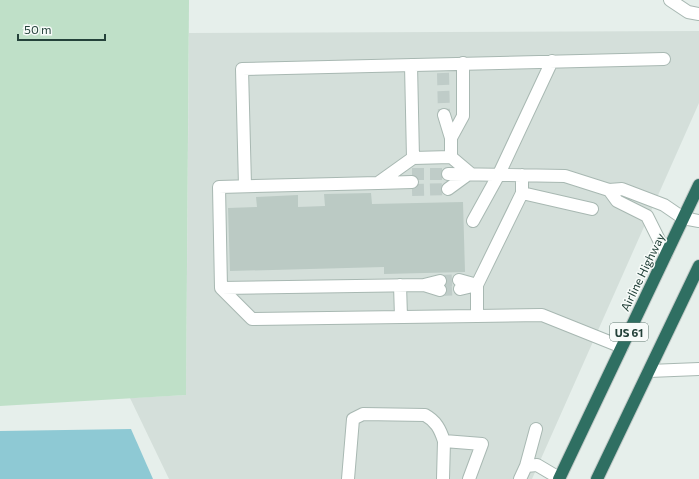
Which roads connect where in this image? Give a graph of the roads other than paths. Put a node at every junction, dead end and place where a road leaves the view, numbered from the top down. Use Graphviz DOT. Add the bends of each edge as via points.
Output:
graph roads {
  1 [pos="670,0"];
  2 [pos="699,14"];
  3 [pos="664,59"];
  4 [pos="552,61"];
  5 [pos="463,64"];
  6 [pos="410,65"];
  7 [pos="444,115"];
  8 [pos="451,138"];
  9 [pos="451,157"];
  10 [pos="413,158"];
  11 [pos="470,173"];
  12 [pos="499,174"];
  13 [pos="522,175"];
  14 [pos="409,182"];
  15 [pos="448,182"];
  16 [pos="378,183"];
  17 [pos="699,185"];
  18 [pos="245,186"];
  19 [pos="609,190"];
  20 [pos="522,193"];
  21 [pos="592,209"];
  22 [pos="683,218"];
  23 [pos="473,221"];
  24 [pos="699,221"];
  25 [pos="666,254"];
  26 [pos="699,266"];
  27 [pos="400,285"];
  28 [pos="440,285"];
  29 [pos="460,285"];
  30 [pos="477,285"];
  31 [pos="221,288"];
  32 [pos="477,316"];
  33 [pos="401,317"];
  34 [pos="622,347"];
  35 [pos="699,369"];
  36 [pos="649,371"];
  37 [pos="536,429"];
  38 [pos="444,441"];
  39 [pos="526,466"];
  40 [pos="348,479"];
  41 [pos="443,479"];
  42 [pos="469,479"];
  43 [pos="520,479"];
  44 [pos="559,479"];
  45 [pos="597,479"];
  1 -- 2 [label="street" via="688,12"];
  3 -- 4 [label="street"];
  4 -- 5 [label="street"];
  4 -- 12 [label="street"];
  5 -- 6 [label="street" via="443,69"];
  5 -- 8 [label="street" via="463,116"];
  6 -- 10 [label="street"];
  6 -- 18 [label="street" via="242,69"];
  7 -- 8 [label="street"];
  8 -- 9 [label="street"];
  9 -- 10 [label="street"];
  9 -- 11 [label="street"];
  10 -- 16 [label="street"];
  11 -- 12 [label="street"];
  11 -- 15 [label="street"];
  12 -- 13 [label="street"];
  12 -- 23 [label="street"];
  13 -- 19 [label="street" via="565,176"];
  13 -- 20 [label="street"];
  14 -- 16 [label="street"];
  16 -- 18 [label="street"];
  17 -- 22 [label="highway, Airline Highway / US 61"];
  18 -- 31 [label="street" via="219,187"];
  19 -- 22 [label="street" via="622,189 664,206"];
  19 -- 25 [label="street" via="617,201 647,216"];
  20 -- 21 [label="street"];
  20 -- 30 [label="street"];
  22 -- 24 [label="street"];
  22 -- 25 [label="highway, Airline Highway / US 61"];
  25 -- 34 [label="highway, Airline Highway / US 61"];
  26 -- 36 [label="highway, US 61"];
  27 -- 28 [label="street"];
  27 -- 31 [label="street"];
  27 -- 33 [label="street"];
  29 -- 30 [label="street"];
  30 -- 32 [label="street"];
  31 -- 33 [label="street" via="252,319"];
  32 -- 33 [label="street"];
  32 -- 34 [label="street" via="542,315"];
  34 -- 44 [label="highway, Airline Highway / US 61"];
  35 -- 36 [label="street"];
  36 -- 45 [label="highway, US 61"];
  37 -- 39 [label="street"];
  38 -- 40 [label="street" via="440,429 425,415 363,414 353,419"];
  38 -- 41 [label="street"];
  38 -- 42 [label="street" via="482,444"];
  39 -- 43 [label="street"];
  39 -- 44 [label="street" via="537,465"];
}
